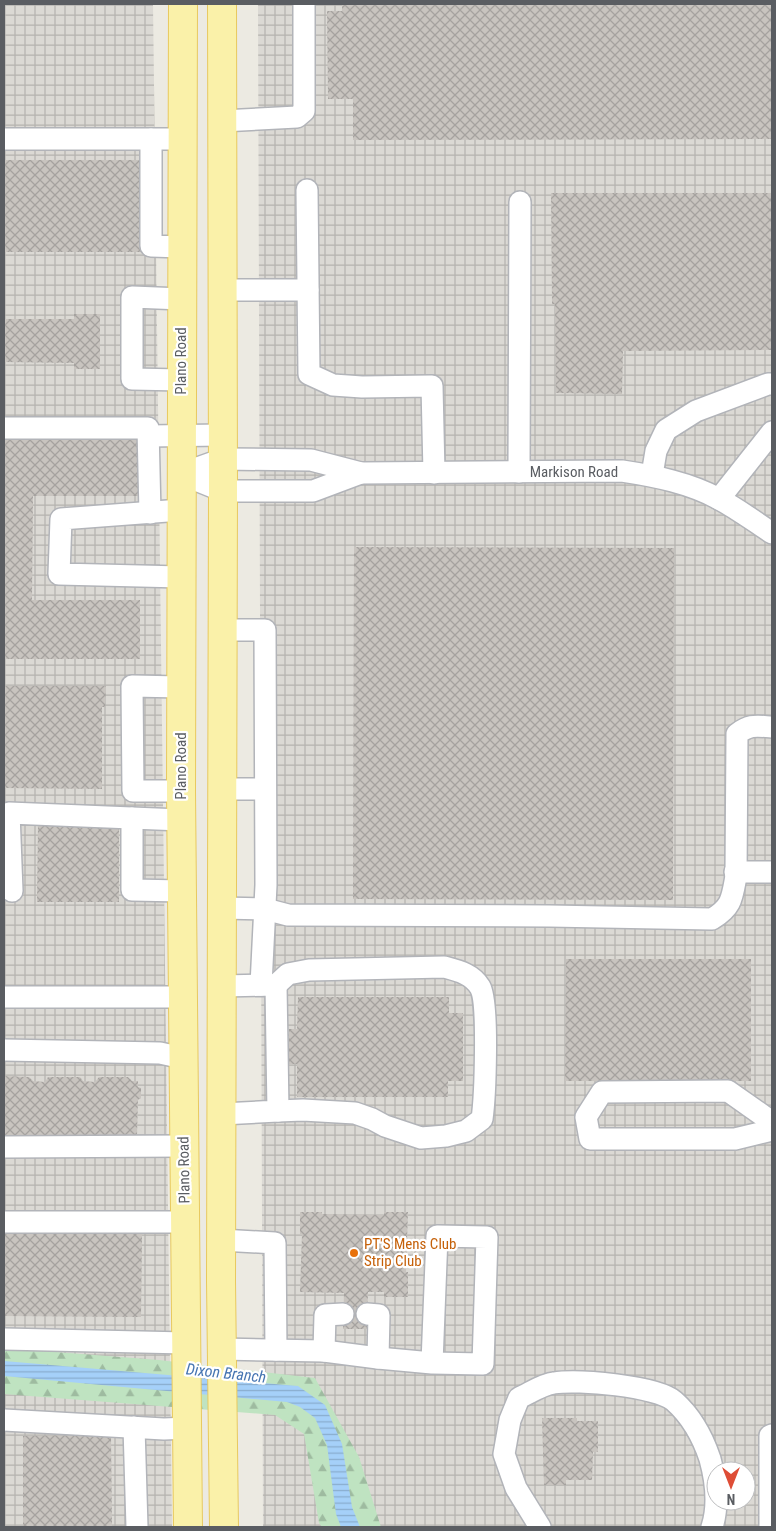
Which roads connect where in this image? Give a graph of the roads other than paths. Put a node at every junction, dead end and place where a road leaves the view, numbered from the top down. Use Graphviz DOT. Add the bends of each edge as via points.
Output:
graph roads {
  1 [pos="183,4"];
  2 [pos="222,4"];
  3 [pos="304,4"];
  4 [pos="222,121"];
  5 [pos="4,139"];
  6 [pos="151,139"];
  7 [pos="182,139"];
  8 [pos="306,190"];
  9 [pos="520,202"];
  10 [pos="182,247"];
  11 [pos="223,290"];
  12 [pos="308,290"];
  13 [pos="182,299"];
  14 [pos="181,380"];
  15 [pos="772,384"];
  16 [pos="4,428"];
  17 [pos="772,432"];
  18 [pos="181,435"];
  19 [pos="148,436"];
  20 [pos="223,447"];
  21 [pos="519,472"];
  22 [pos="361,473"];
  23 [pos="434,473"];
  24 [pos="181,474"];
  25 [pos="652,475"];
  26 [pos="223,491"];
  27 [pos="719,499"];
  28 [pos="181,510"];
  29 [pos="150,512"];
  30 [pos="772,533"];
  31 [pos="181,577"];
  32 [pos="223,630"];
  33 [pos="181,687"];
  34 [pos="772,727"];
  35 [pos="222,789"];
  36 [pos="265,789"];
  37 [pos="181,791"];
  38 [pos="132,818"];
  39 [pos="181,820"];
  40 [pos="736,872"];
  41 [pos="772,872"];
  42 [pos="12,892"];
  43 [pos="182,899"];
  44 [pos="222,908"];
  45 [pos="265,909"];
  46 [pos="269,985"];
  47 [pos="222,986"];
  48 [pos="4,997"];
  49 [pos="183,997"];
  50 [pos="4,1050"];
  51 [pos="184,1058"];
  52 [pos="278,1111"];
  53 [pos="222,1114"];
  54 [pos="772,1122"];
  55 [pos="772,1130"];
  56 [pos="184,1146"];
  57 [pos="4,1147"];
  58 [pos="4,1222"];
  59 [pos="185,1222"];
  60 [pos="221,1240"];
  61 [pos="343,1314"];
  62 [pos="367,1314"];
  63 [pos="4,1339"];
  64 [pos="186,1343"];
  65 [pos="276,1350"];
  66 [pos="324,1351"];
  67 [pos="378,1358"];
  68 [pos="222,1362"];
  69 [pos="432,1363"];
  70 [pos="4,1420"];
  71 [pos="134,1427"];
  72 [pos="187,1428"];
  73 [pos="772,1436"];
  74 [pos="137,1527"];
  75 [pos="188,1527"];
  76 [pos="224,1527"];
  77 [pos="540,1527"];
  78 [pos="712,1527"];
  79 [pos="770,1527"];
  1 -- 7 [label="main road, Plano Road"];
  2 -- 4 [label="main road"];
  3 -- 4 [label="street" via="304,111 297,116"];
  4 -- 11 [label="main road"];
  5 -- 6 [label="street"];
  6 -- 7 [label="street"];
  6 -- 10 [label="street" via="151,246"];
  7 -- 10 [label="main road, Plano Road"];
  8 -- 12 [label="street"];
  9 -- 21 [label="street"];
  10 -- 13 [label="main road, Plano Road"];
  11 -- 12 [label="street"];
  11 -- 20 [label="main road"];
  12 -- 23 [label="street" via="309,374 334,384 362,387 432,386"];
  13 -- 14 [label="main road, Plano Road"];
  13 -- 14 [label="street" via="132,297 132,379"];
  14 -- 18 [label="main road, Plano Road"];
  15 -- 25 [label="street" via="696,411 666,430 656,450"];
  16 -- 19 [label="street" via="148,428"];
  17 -- 27 [label="street"];
  18 -- 19 [label="street"];
  18 -- 20 [label="street"];
  18 -- 24 [label="main road, Plano Road"];
  19 -- 29 [label="street"];
  20 -- 22 [label="street, Markison Road" via="311,460"];
  20 -- 24 [label="street, Markison Road"];
  20 -- 26 [label="main road"];
  21 -- 23 [label="street, Markison Road"];
  21 -- 25 [label="street, Markison Road" via="622,471"];
  22 -- 23 [label="street, Markison Road"];
  22 -- 26 [label="street, Markison Road" via="313,491"];
  24 -- 26 [label="street, Markison Road"];
  24 -- 28 [label="main road, Plano Road"];
  25 -- 27 [label="street, Markison Road"];
  26 -- 32 [label="main road"];
  27 -- 30 [label="street, Markison Road"];
  28 -- 29 [label="street"];
  28 -- 31 [label="main road, Plano Road"];
  29 -- 31 [label="street" via="61,519 59,574"];
  31 -- 33 [label="main road, Plano Road"];
  32 -- 35 [label="main road"];
  32 -- 36 [label="street" via="266,630"];
  33 -- 37 [label="main road, Plano Road"];
  33 -- 37 [label="street" via="132,686 133,791"];
  34 -- 40 [label="street" via="746,727 737,734"];
  35 -- 36 [label="street"];
  35 -- 44 [label="main road"];
  36 -- 45 [label="street"];
  37 -- 39 [label="main road, Plano Road"];
  38 -- 39 [label="street"];
  38 -- 42 [label="street" via="9,813"];
  38 -- 43 [label="street" via="132,890"];
  39 -- 43 [label="main road, Plano Road"];
  40 -- 41 [label="street"];
  40 -- 45 [label="street" via="733,894 726,911 712,919 288,915"];
  43 -- 44 [label="main road"];
  43 -- 49 [label="main road, Plano Road"];
  44 -- 45 [label="street"];
  44 -- 47 [label="main road"];
  45 -- 46 [label="street"];
  46 -- 47 [label="street"];
  46 -- 52 [label="street"];
  46 -- 52 [label="street" via="288,974 309,970 444,968 466,973 481,988 484,1009 485,1097 482,1118 466,1131 421,1138 356,1113"];
  47 -- 53 [label="main road"];
  48 -- 49 [label="street"];
  49 -- 51 [label="main road, Plano Road"];
  50 -- 51 [label="street" via="160,1054"];
  51 -- 56 [label="main road, Plano Road"];
  52 -- 53 [label="street"];
  53 -- 60 [label="main road"];
  54 -- 55 [label="street" via="728,1092 602,1092 586,1117 590,1139 735,1140"];
  56 -- 57 [label="street"];
  56 -- 59 [label="main road, Plano Road"];
  58 -- 59 [label="street"];
  59 -- 60 [label="main road"];
  59 -- 64 [label="main road, Plano Road"];
  60 -- 65 [label="street" via="275,1243"];
  60 -- 68 [label="main road"];
  61 -- 66 [label="street" via="325,1316"];
  62 -- 67 [label="street" via="379,1314"];
  63 -- 64 [label="street"];
  64 -- 72 [label="main road, Plano Road"];
  65 -- 66 [label="street"];
  65 -- 68 [label="street"];
  66 -- 67 [label="street"];
  67 -- 69 [label="street"];
  68 -- 76 [label="main road"];
  69 -- 69 [label="street" via="484,1364 487,1237 436,1236"];
  70 -- 71 [label="street"];
  71 -- 72 [label="street"];
  71 -- 74 [label="street"];
  72 -- 75 [label="main road, Plano Road"];
  73 -- 79 [label="street"];
  77 -- 78 [label="street" via="516,1488 504,1454 510,1420 519,1398 554,1383 589,1383 639,1387 673,1400 689,1417 708,1452 716,1478 716,1517"];
}
